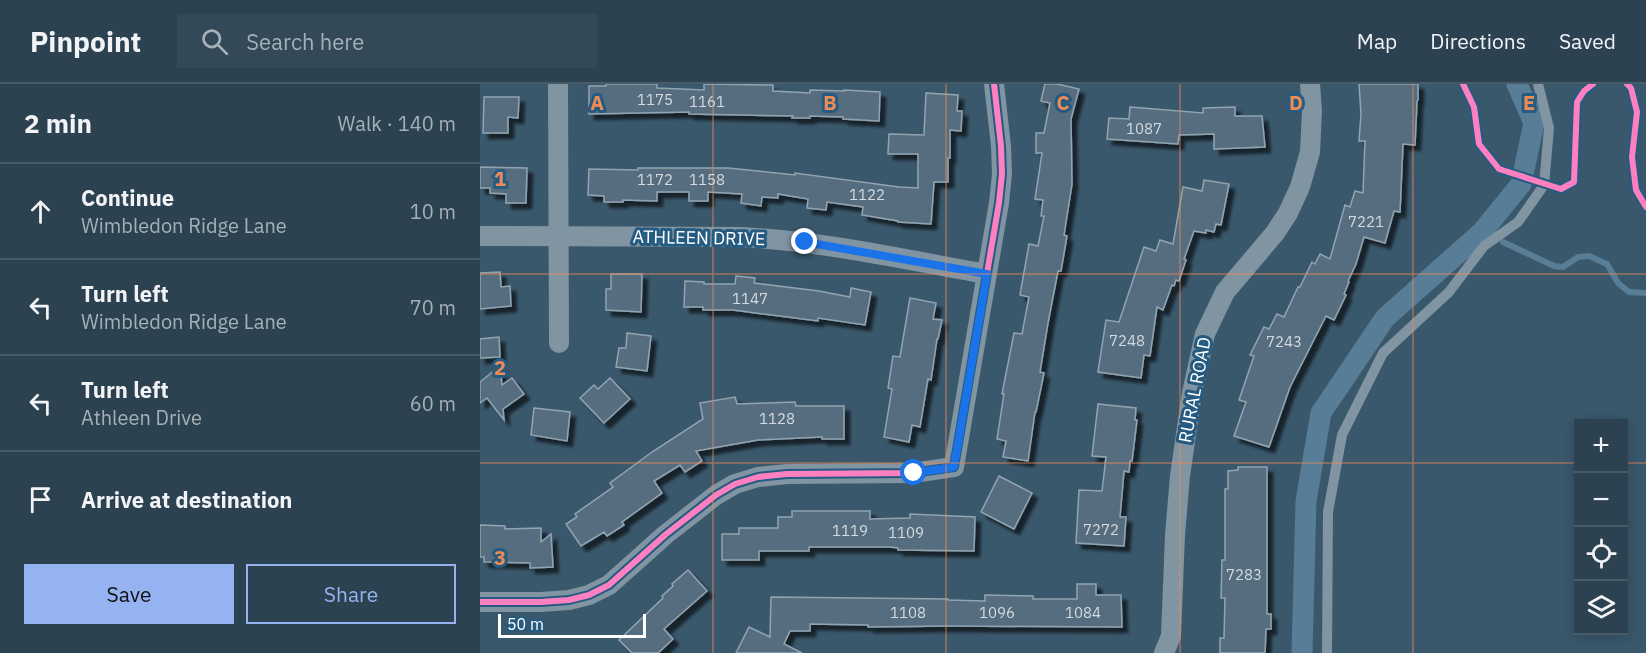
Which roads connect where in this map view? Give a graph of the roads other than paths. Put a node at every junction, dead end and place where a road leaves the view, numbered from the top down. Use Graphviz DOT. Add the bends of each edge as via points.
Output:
graph roads {
  1 [pos="558,84"];
  2 [pos="994,84"];
  3 [pos="1310,84"];
  4 [pos="1538,84"];
  5 [pos="480,236"];
  6 [pos="560,237"];
  7 [pos="987,274"];
  8 [pos="559,343"];
  9 [pos="480,602"];
  10 [pos="1164,653"];
  11 [pos="1327,653"];
  1 -- 6 [label="street"];
  2 -- 7 [label="street" via="1002,174"];
  3 -- 10 [label="street, RURAL ROAD" via="1310,152 1300,187 1275,233 1225,292 1205,334 1180,476 1171,636"];
  4 -- 11 [label="lane" via="1549,128 1544,185 1518,222 1484,246 1449,292 1383,353 1342,435 1328,512"];
  5 -- 6 [label="street, ATHLEEN DRIVE"];
  6 -- 7 [label="street, ATHLEEN DRIVE" via="772,238"];
  6 -- 8 [label="street"];
  7 -- 9 [label="street" via="954,467 914,473 758,477 716,495 609,585 589,595 541,602"];
}
